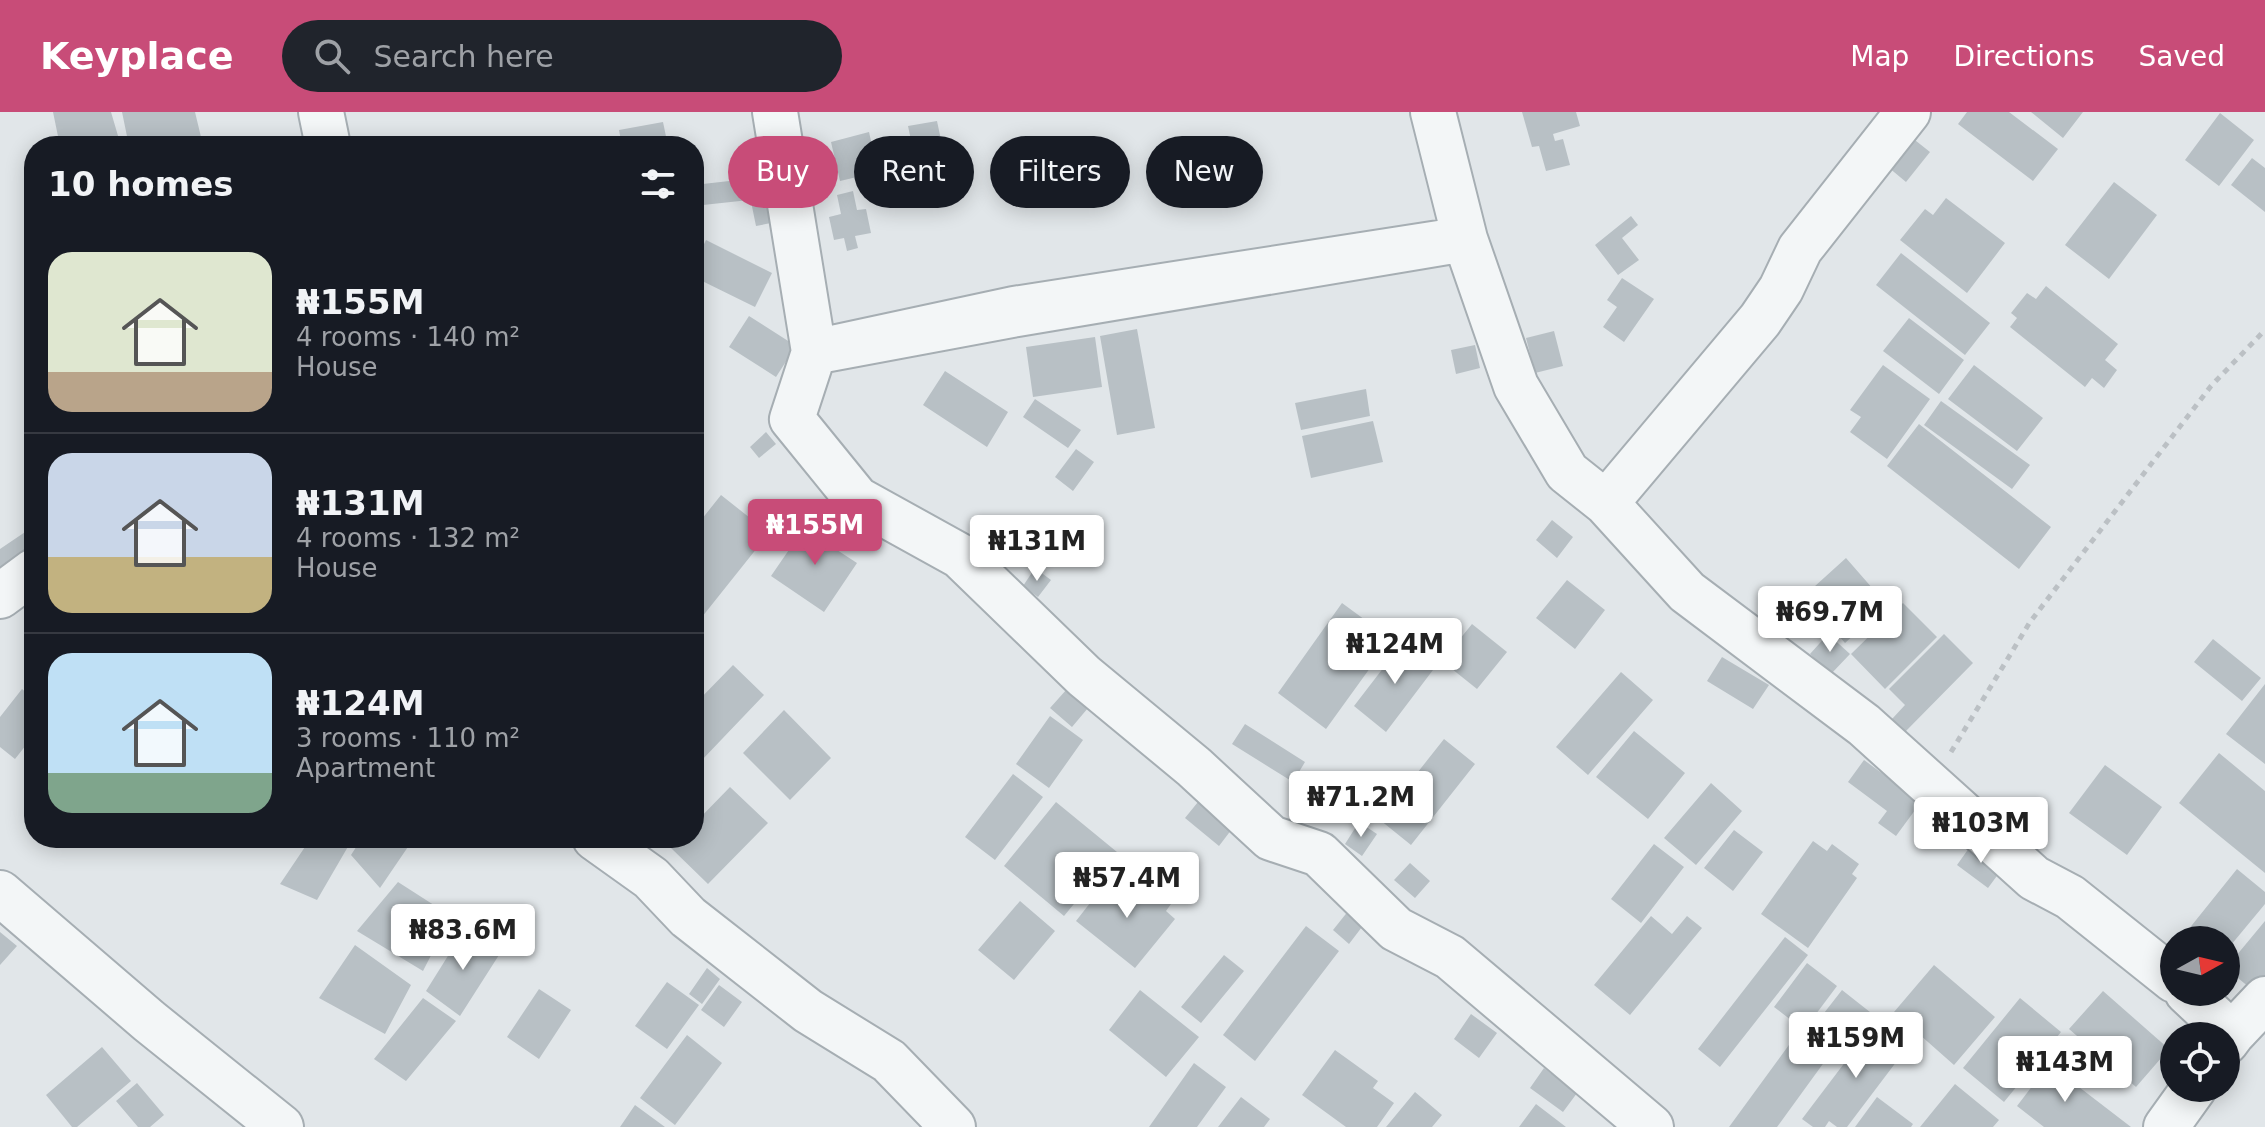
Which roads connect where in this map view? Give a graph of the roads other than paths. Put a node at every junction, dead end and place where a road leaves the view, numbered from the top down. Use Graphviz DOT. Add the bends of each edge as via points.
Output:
graph roads {
  1 [pos="321,112"];
  2 [pos="775,112"];
  3 [pos="1433,112"];
  4 [pos="1908,112"];
  5 [pos="326,136"];
  6 [pos="1465,239"];
  7 [pos="814,352"];
  8 [pos="1606,503"];
  9 [pos="24,578"];
  10 [pos="0,596"];
  11 [pos="609,848"];
  12 [pos="0,893"];
  13 [pos="2160,967"];
  14 [pos="2265,999"];
  15 [pos="2200,1006"];
  16 [pos="2214,1022"];
  17 [pos="2240,1026"];
  18 [pos="2184,1102"];
  19 [pos="281,1127"];
  20 [pos="953,1127"];
  21 [pos="1651,1127"];
  22 [pos="2166,1127"];
  1 -- 5 [label="street"];
  2 -- 7 [label="street"];
  3 -- 6 [label="street"];
  4 -- 8 [label="street" via="1800,249 1760,320"];
  6 -- 7 [label="street" via="1014,309"];
  6 -- 8 [label="street" via="1516,386 1567,472"];
  7 -- 21 [label="street" via="792,419 857,499 960,556 1084,676 1271,838 1319,854 1396,929 1450,957"];
  8 -- 13 [label="street" via="1687,592 1864,725 2034,878 2070,897"];
  9 -- 10 [label="street"];
  11 -- 20 [label="street" via="808,1011 889,1061"];
  12 -- 19 [label="street"];
  14 -- 17 [label="street"];
  15 -- 16 [label="street"];
  18 -- 22 [label="street"];
}
